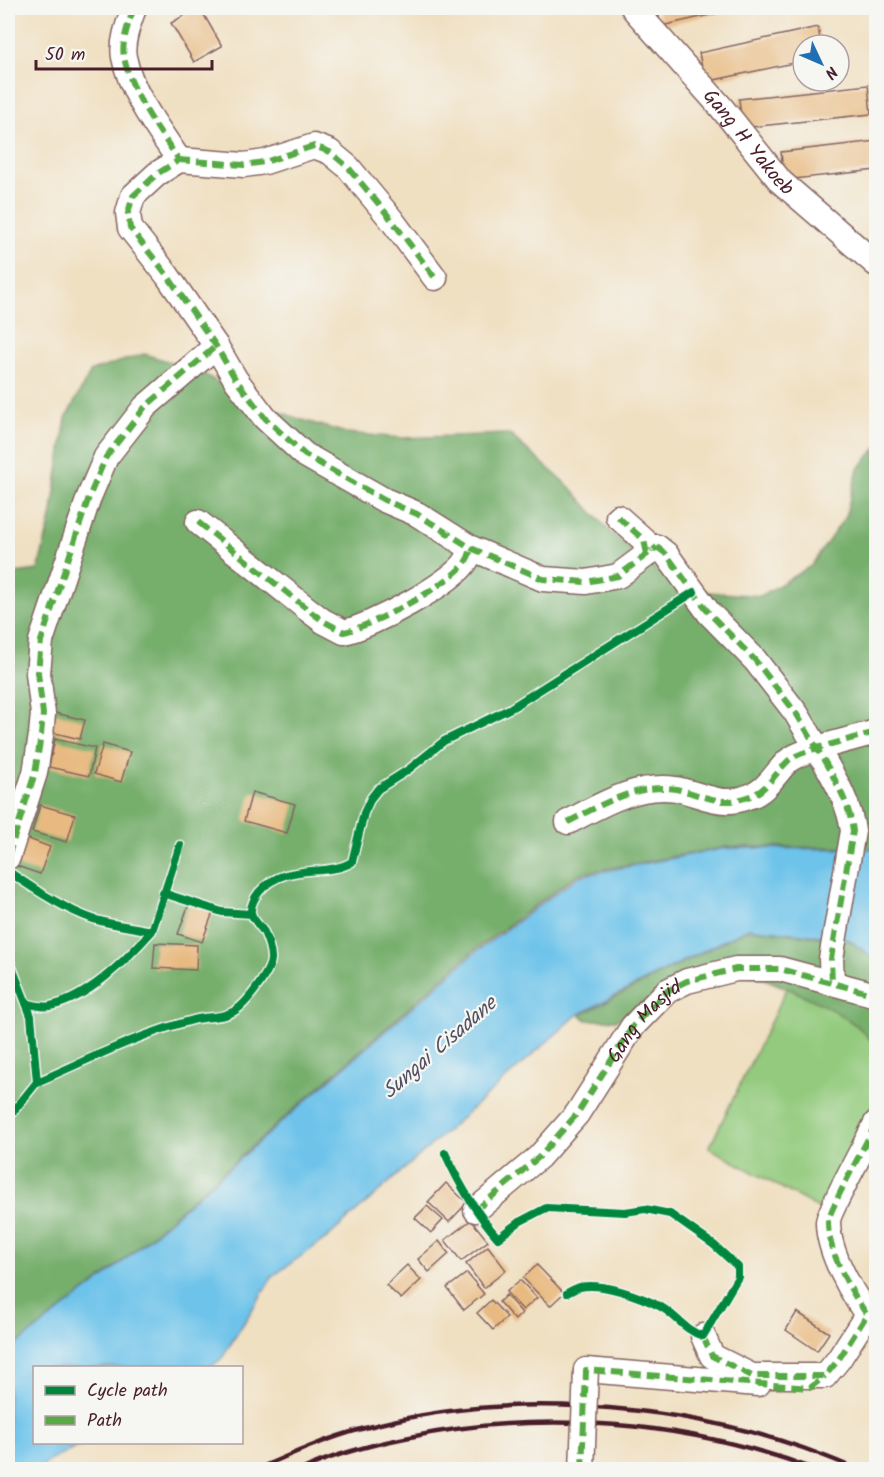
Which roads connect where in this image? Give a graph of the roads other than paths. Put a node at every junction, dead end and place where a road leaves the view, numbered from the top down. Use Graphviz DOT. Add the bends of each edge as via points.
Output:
graph roads {
  1 [pos="134,8"];
  2 [pos="633,8"];
  3 [pos="178,160"];
  4 [pos="876,264"];
  5 [pos="435,278"];
  6 [pos="216,346"];
  7 [pos="618,517"];
  8 [pos="198,522"];
  9 [pos="657,547"];
  10 [pos="471,548"];
  11 [pos="876,732"];
  12 [pos="817,748"];
  13 [pos="568,822"];
  14 [pos="8,857"];
  15 [pos="832,983"];
  16 [pos="876,995"];
  17 [pos="876,1123"];
  18 [pos="477,1210"];
  19 [pos="703,1336"];
  20 [pos="825,1376"];
  21 [pos="582,1470"];
  1 -- 3 [label="street" via="124,56 145,109"];
  2 -- 4 [label="street, Gang H Yakoeb" via="722,107 781,182"];
  3 -- 5 [label="street" via="244,165 314,146 330,152 371,194"];
  3 -- 6 [label="street" via="133,196 128,213 130,228"];
  6 -- 10 [label="street" via="266,418 305,455 417,514"];
  6 -- 14 [label="street" via="144,407 106,457 89,497 41,641 41,735 35,773"];
  7 -- 9 [label="street" via="644,540 647,554"];
  8 -- 10 [label="street" via="323,621 344,632 384,616 445,581 466,562"];
  9 -- 10 [label="street" via="618,576 586,582 543,579"];
  9 -- 12 [label="street" via="709,613 755,660 796,712"];
  11 -- 12 [label="street"];
  12 -- 13 [label="street" via="788,762 767,786 752,796 728,802 674,789 652,789 616,799"];
  12 -- 15 [label="street" via="851,813 853,831 831,959"];
  15 -- 16 [label="street, Gang Masjid"];
  15 -- 18 [label="street, Gang Masjid" via="780,969 736,969 687,981 667,991 633,1026 577,1114 538,1157"];
  17 -- 20 [label="street" via="827,1220 831,1242 850,1290 867,1315"];
  19 -- 20 [label="street" via="712,1356 752,1376"];
  20 -- 21 [label="street, bridge" via="810,1388 586,1370"];
}
